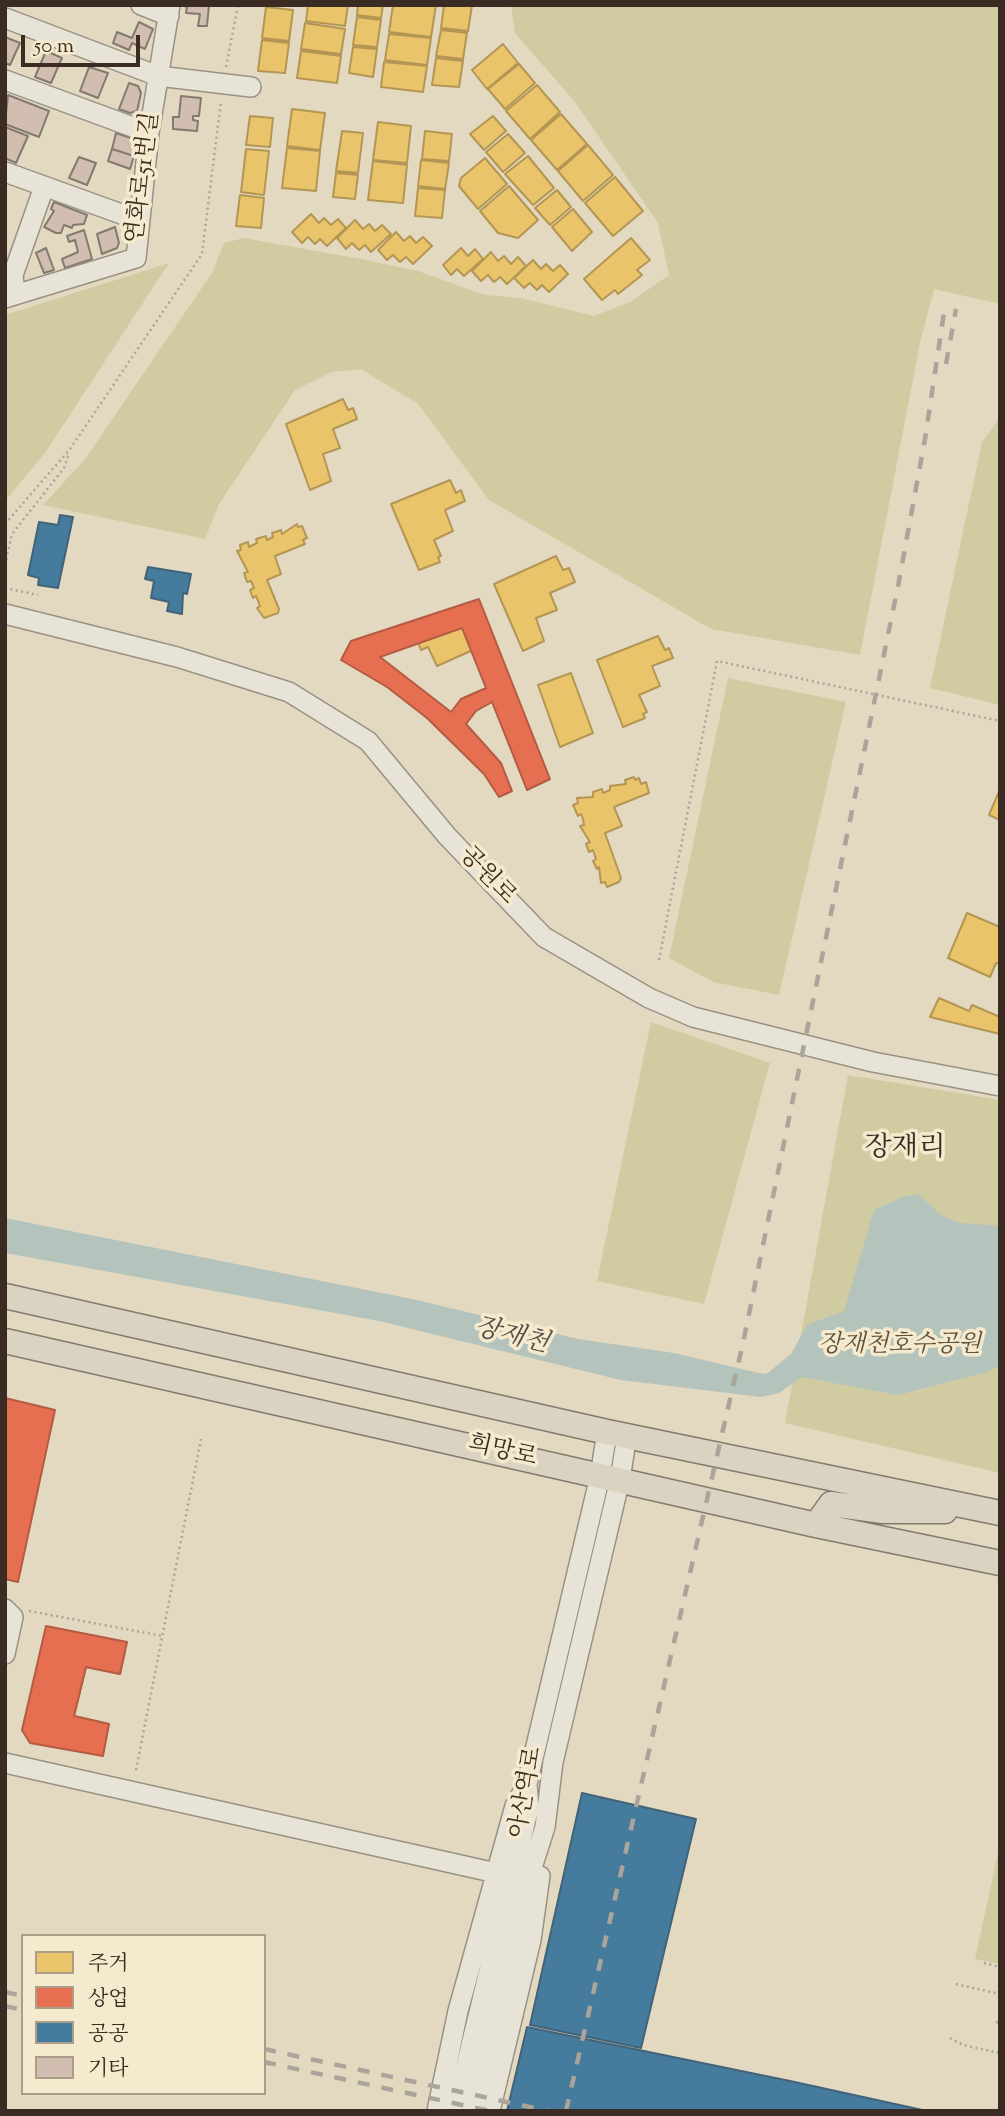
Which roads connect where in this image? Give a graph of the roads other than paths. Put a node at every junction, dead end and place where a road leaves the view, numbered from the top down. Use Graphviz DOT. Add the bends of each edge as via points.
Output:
graph roads {
  1 [pos="141,5"];
  2 [pos="169,10"];
  3 [pos="5,18"];
  4 [pos="158,76"];
  5 [pos="5,80"];
  6 [pos="251,87"];
  7 [pos="149,132"];
  8 [pos="5,172"];
  9 [pos="44,187"];
  10 [pos="138,220"];
  11 [pos="10,296"];
  12 [pos="5,614"];
  13 [pos="1000,1086"];
  14 [pos="5,1296"];
  15 [pos="5,1340"];
  16 [pos="617,1434"];
  17 [pos="610,1477"];
  18 [pos="988,1510"];
  19 [pos="816,1525"];
  20 [pos="1000,1563"];
  21 [pos="5,1609"];
  22 [pos="5,1654"];
  23 [pos="5,1763"];
  24 [pos="545,1827"];
  25 [pos="512,1877"];
  26 [pos="437,2111"];
  27 [pos="455,2111"];
  28 [pos="473,2111"];
  29 [pos="490,2111"];
  1 -- 2 [label="street"];
  2 -- 4 [label="street, 연화로51번길"];
  3 -- 4 [label="street"];
  4 -- 6 [label="street"];
  4 -- 7 [label="street, 연화로51번길"];
  5 -- 7 [label="street"];
  7 -- 10 [label="street, 연화로51번길"];
  8 -- 9 [label="street"];
  9 -- 10 [label="street"];
  9 -- 11 [label="street"];
  10 -- 11 [label="street, 연화로51번길" via="136,258"];
  12 -- 13 [label="street, 공원로" via="177,657 289,692 368,741 447,836 544,937 649,998 693,1017 873,1062"];
  14 -- 16 [label="main road, 희망로"];
  15 -- 17 [label="main road, 희망로"];
  16 -- 17 [label="street"];
  16 -- 18 [label="main road, 희망로"];
  17 -- 19 [label="main road, 희망로"];
  17 -- 24 [label="street, 아산역로" via="553,1762"];
  17 -- 25 [label="street, 아산역로" via="527,1784 529,1807"];
  18 -- 19 [label="main road" via="912,1512 831,1504"];
  19 -- 20 [label="main road, 희망로"];
  21 -- 22 [label="street" via="13,1617"];
  23 -- 25 [label="street"];
  24 -- 25 [label="street, 아산역로"];
  24 -- 29 [label="street" via="531,1940"];
  25 -- 26 [label="street" via="458,2011"];
  25 -- 27 [label="street, 아산역로"];
  25 -- 28 [label="street, 아산역로"];
}
